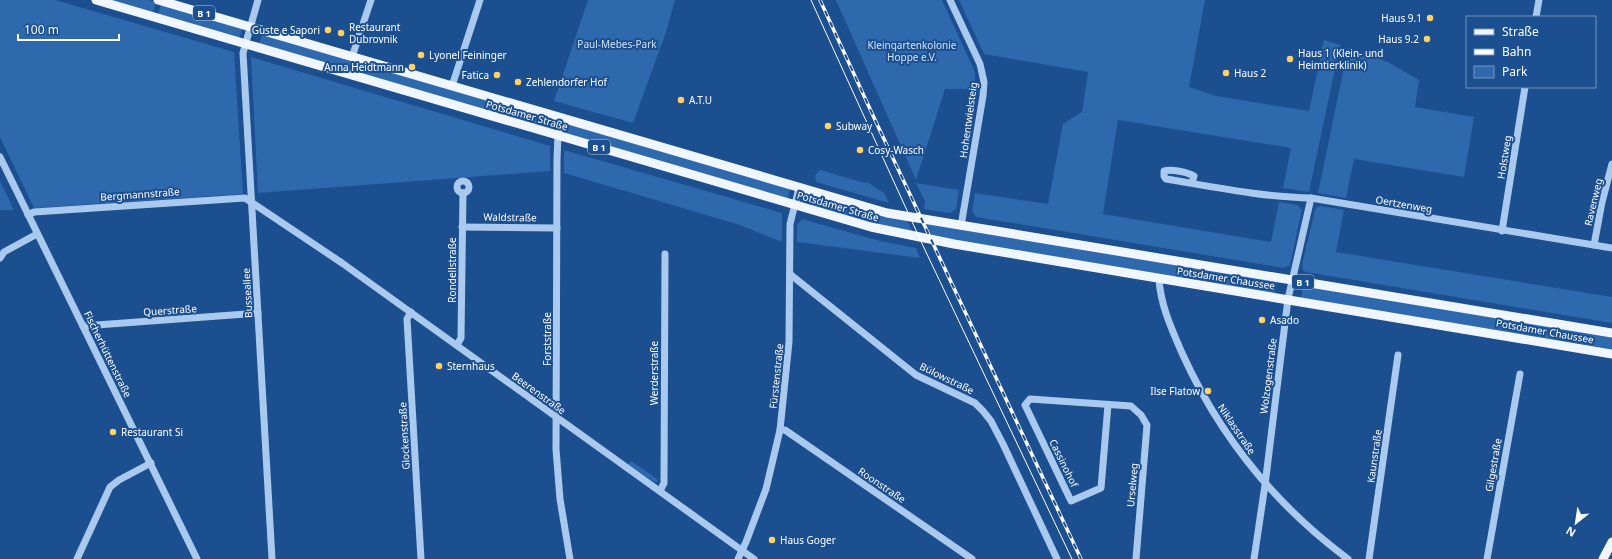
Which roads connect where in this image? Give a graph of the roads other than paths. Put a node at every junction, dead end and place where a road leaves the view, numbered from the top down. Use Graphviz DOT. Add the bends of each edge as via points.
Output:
graph roads {
  1 [pos="96,0"];
  2 [pos="158,0"];
  3 [pos="258,0"];
  4 [pos="371,0"];
  5 [pos="480,0"];
  6 [pos="950,0"];
  7 [pos="1539,0"];
  8 [pos="1536,16"];
  9 [pos="250,27"];
  10 [pos="245,44"];
  11 [pos="352,57"];
  12 [pos="452,86"];
  13 [pos="1525,88"];
  14 [pos="563,119"];
  15 [pos="558,136"];
  16 [pos="0,157"];
  17 [pos="1612,164"];
  18 [pos="1192,183"];
  19 [pos="799,188"];
  20 [pos="463,193"];
  21 [pos="1311,198"];
  22 [pos="252,203"];
  23 [pos="794,204"];
  24 [pos="28,215"];
  25 [pos="961,226"];
  26 [pos="462,227"];
  27 [pos="557,228"];
  28 [pos="1502,230"];
  29 [pos="38,234"];
  30 [pos="954,244"];
  31 [pos="1594,245"];
  32 [pos="1612,248"];
  33 [pos="665,254"];
  34 [pos="0,258"];
  35 [pos="791,275"];
  36 [pos="1159,278"];
  37 [pos="1293,280"];
  38 [pos="1288,299"];
  39 [pos="411,312"];
  40 [pos="258,314"];
  41 [pos="83,326"];
  42 [pos="1612,333"];
  43 [pos="457,345"];
  44 [pos="1612,354"];
  45 [pos="1398,355"];
  46 [pos="1520,374"];
  47 [pos="1108,405"];
  48 [pos="1141,415"];
  49 [pos="556,417"];
  50 [pos="780,430"];
  51 [pos="151,463"];
  52 [pos="1265,485"];
  53 [pos="660,491"];
  54 [pos="1612,542"];
  55 [pos="742,550"];
  56 [pos="77,559"];
  57 [pos="197,559"];
  58 [pos="272,559"];
  59 [pos="421,559"];
  60 [pos="570,559"];
  61 [pos="738,559"];
  62 [pos="754,559"];
  63 [pos="972,559"];
  64 [pos="1057,559"];
  65 [pos="1136,559"];
  66 [pos="1254,559"];
  67 [pos="1348,559"];
  68 [pos="1369,559"];
  69 [pos="1487,559"];
  70 [pos="1603,559"];
  1 -- 10 [label="main road, Potsdamer Straße / B 1"];
  2 -- 9 [label="main road, Potsdamer Straße / B 1"];
  3 -- 9 [label="street, Busseallee"];
  4 -- 11 [label="street"];
  5 -- 12 [label="street"];
  6 -- 25 [label="street, Hohentwielsteig" via="980,64 984,82"];
  7 -- 8 [label="street"];
  9 -- 10 [label="street, Busseallee"];
  9 -- 11 [label="main road, Potsdamer Straße / B 1"];
  10 -- 15 [label="main road, Potsdamer Straße / B 1"];
  10 -- 22 [label="street, Busseallee" via="243,53"];
  11 -- 12 [label="main road, Potsdamer Straße / B 1"];
  12 -- 14 [label="main road, Potsdamer Straße / B 1"];
  13 -- 28 [label="street, Holstweg"];
  14 -- 15 [label="street, Forststraße"];
  14 -- 19 [label="main road, Potsdamer Straße / B 1"];
  15 -- 23 [label="main road, Potsdamer Straße / B 1"];
  15 -- 27 [label="street, Forststraße"];
  16 -- 24 [label="street, Fischerhüttenstraße"];
  17 -- 31 [label="street, Ravenweg"];
  18 -- 21 [label="street, Oertzenweg" via="1280,197"];
  19 -- 23 [label="street, Fürstenstraße"];
  19 -- 25 [label="main road, Potsdamer Straße / B 1" via="887,213"];
  20 -- 26 [label="street, Rondellstraße"];
  21 -- 28 [label="street, Oertzenweg"];
  21 -- 37 [label="street, Wolzogenstraße"];
  22 -- 24 [label="street, Bergmannstraße" via="245,198 34,212"];
  22 -- 39 [label="street, Beerenstraße" via="311,241"];
  22 -- 40 [label="street, Busseallee"];
  23 -- 30 [label="main road, Potsdamer Straße / B 1" via="871,227"];
  23 -- 35 [label="street, Fürstenstraße" via="790,224"];
  24 -- 29 [label="street, Fischerhüttenstraße"];
  25 -- 37 [label="main road, Potsdamer Chaussee / B 1"];
  26 -- 27 [label="street, Waldstraße"];
  26 -- 43 [label="street, Rondellstraße" via="462,338"];
  27 -- 49 [label="street, Forststraße"];
  28 -- 31 [label="street, Oertzenweg"];
  29 -- 34 [label="street" via="4,252"];
  29 -- 41 [label="street, Fischerhüttenstraße"];
  30 -- 36 [label="main road, Potsdamer Chaussee / B 1"];
  31 -- 32 [label="street, Oertzenweg"];
  33 -- 53 [label="street, Werderstraße" via="664,483"];
  35 -- 50 [label="street, Fürstenstraße" via="789,342"];
  35 -- 64 [label="street, Bülowstraße" via="916,376 975,403 983,411 992,421"];
  36 -- 38 [label="main road, Potsdamer Chaussee / B 1"];
  36 -- 52 [label="street, Niklasstraße" via="1168,318 1193,377 1216,419"];
  37 -- 38 [label="street, Wolzogenstraße"];
  37 -- 42 [label="main road, Potsdamer Chaussee / B 1"];
  38 -- 44 [label="main road, Potsdamer Chaussee / B 1"];
  38 -- 52 [label="street, Wolzogenstraße"];
  39 -- 43 [label="street, Beerenstraße"];
  39 -- 59 [label="street, Glockenstraße" via="407,319"];
  40 -- 41 [label="street, Querstraße"];
  40 -- 58 [label="street, Busseallee"];
  41 -- 51 [label="street, Fischerhüttenstraße"];
  43 -- 49 [label="street, Beerenstraße"];
  45 -- 68 [label="street, Kaunstraße"];
  46 -- 69 [label="street, Gilgestraße"];
  47 -- 47 [label="street, Cassinohof" via="1030,399 1026,405 1072,501 1102,488"];
  47 -- 48 [label="street, Cassinohof" via="1131,406"];
  48 -- 65 [label="street, Urselweg" via="1147,425"];
  49 -- 53 [label="street, Beerenstraße"];
  49 -- 60 [label="street, Forststraße" via="557,480"];
  50 -- 55 [label="street, Fürstenstraße" via="766,489"];
  50 -- 63 [label="street, Roonstraße" via="785,430"];
  51 -- 56 [label="street" via="119,480 110,488"];
  51 -- 57 [label="street, Fischerhüttenstraße"];
  52 -- 66 [label="street, Wolzogenstraße"];
  52 -- 67 [label="street, Niklasstraße" via="1295,516"];
  53 -- 55 [label="street, Beerenstraße"];
  54 -- 70 [label="main road"];
  55 -- 61 [label="street, Fürstenstraße"];
  55 -- 62 [label="street, Beerenstraße"];
}
